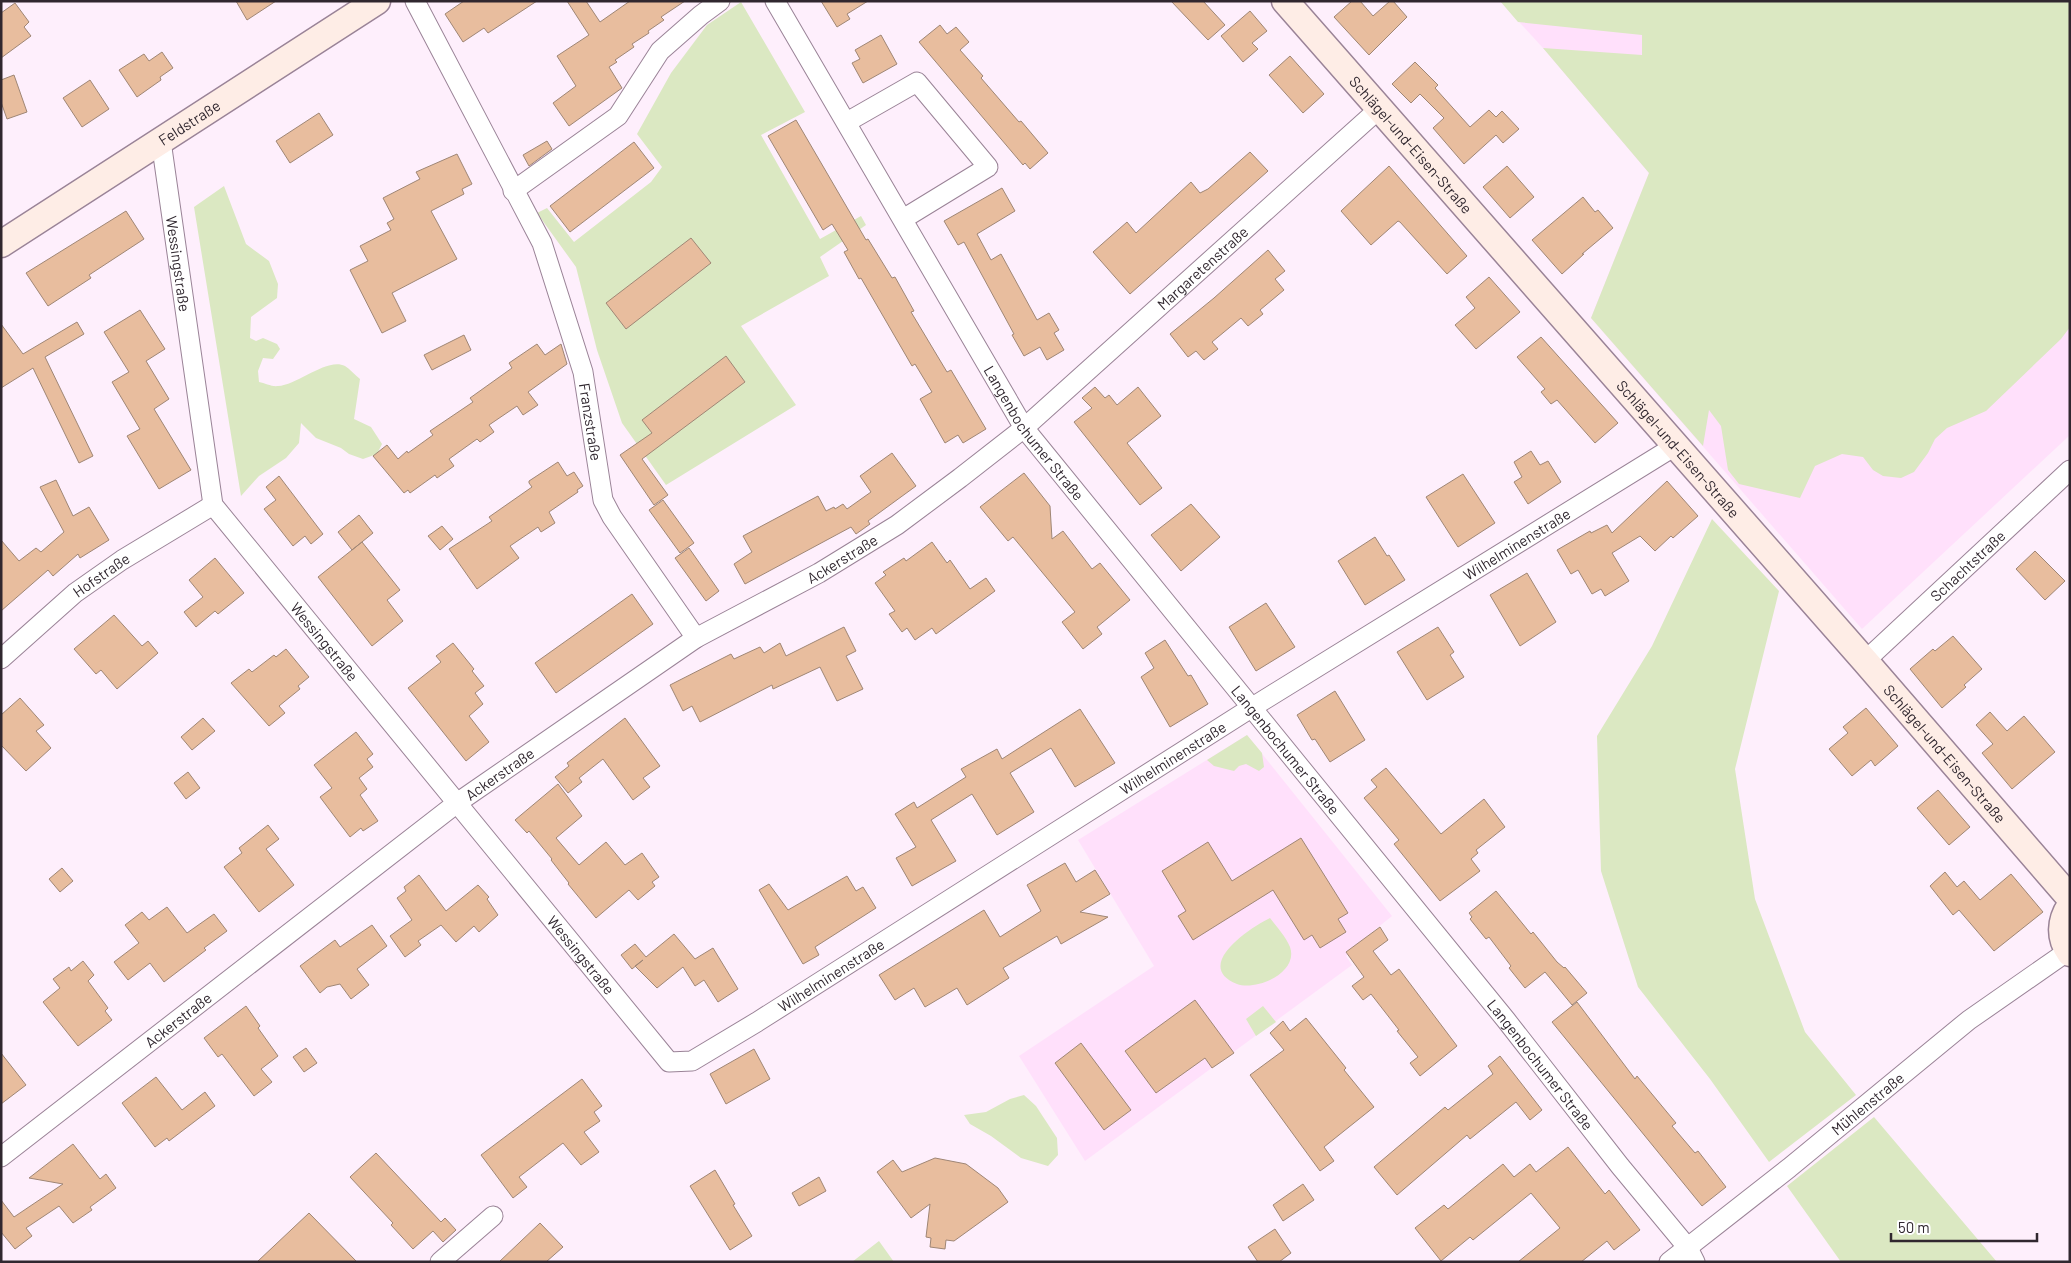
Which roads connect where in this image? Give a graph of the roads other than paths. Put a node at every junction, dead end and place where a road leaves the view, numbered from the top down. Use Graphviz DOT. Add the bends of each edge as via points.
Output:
graph roads {
  1 [pos="377,1"];
  2 [pos="415,1"];
  3 [pos="720,1"];
  4 [pos="775,1"];
  5 [pos="1285,1"];
  6 [pos="1380,108"];
  7 [pos="847,122"];
  8 [pos="162,141"];
  9 [pos="513,191"];
  10 [pos="903,219"];
  11 [pos="1,244"];
  12 [pos="1024,428"];
  13 [pos="1675,446"];
  14 [pos="2070,470"];
  15 [pos="213,505"];
  16 [pos="696,638"];
  17 [pos="1,659"];
  18 [pos="1865,661"];
  19 [pos="1251,708"];
  20 [pos="457,803"];
  21 [pos="2070,898"];
  22 [pos="2070,906"];
  23 [pos="2069,952"];
  24 [pos="669,1062"];
  25 [pos="1,1157"];
  26 [pos="493,1216"];
  27 [pos="1691,1255"];
  28 [pos="440,1262"];
  29 [pos="1669,1262"];
  1 -- 8 [label="street, Feldstraße"];
  2 -- 9 [label="street, Franzstraße"];
  3 -- 9 [label="street" via="660,52 618,116"];
  4 -- 7 [label="street, Langenbochumer Straße"];
  5 -- 6 [label="street, Schlägel-und-Eisen-Straße"];
  6 -- 12 [label="street, Margaretenstraße"];
  6 -- 13 [label="street, Schlägel-und-Eisen-Straße"];
  7 -- 10 [label="street, Langenbochumer Straße"];
  7 -- 10 [label="street" via="917,82 988,167"];
  8 -- 11 [label="street, Feldstraße"];
  8 -- 15 [label="street, Wessingstraße"];
  9 -- 16 [label="street, Franzstraße" via="542,243 581,363 603,500"];
  10 -- 12 [label="street, Langenbochumer Straße"];
  12 -- 16 [label="street, Ackerstraße" via="896,525 819,573"];
  12 -- 19 [label="street, Langenbochumer Straße"];
  13 -- 18 [label="street, Schlägel-und-Eisen-Straße"];
  13 -- 19 [label="street, Wilhelminenstraße"];
  14 -- 18 [label="street, Schachtstraße"];
  15 -- 17 [label="street, Hofstraße" via="122,560 75,593"];
  15 -- 20 [label="street, Wessingstraße"];
  16 -- 20 [label="street, Ackerstraße"];
  18 -- 21 [label="street, Schlägel-und-Eisen-Straße"];
  19 -- 24 [label="street, Wilhelminenstraße" via="749,1027 692,1061"];
  19 -- 27 [label="street, Langenbochumer Straße" via="1506,1020"];
  20 -- 24 [label="street, Wessingstraße"];
  20 -- 25 [label="street, Ackerstraße"];
  22 -- 23 [label="street" via="2062,926"];
  23 -- 27 [label="street, Mühlenstraße" via="1969,1020"];
  26 -- 28 [label="street"];
  27 -- 29 [label="street, Mühlenstraße"];
}
